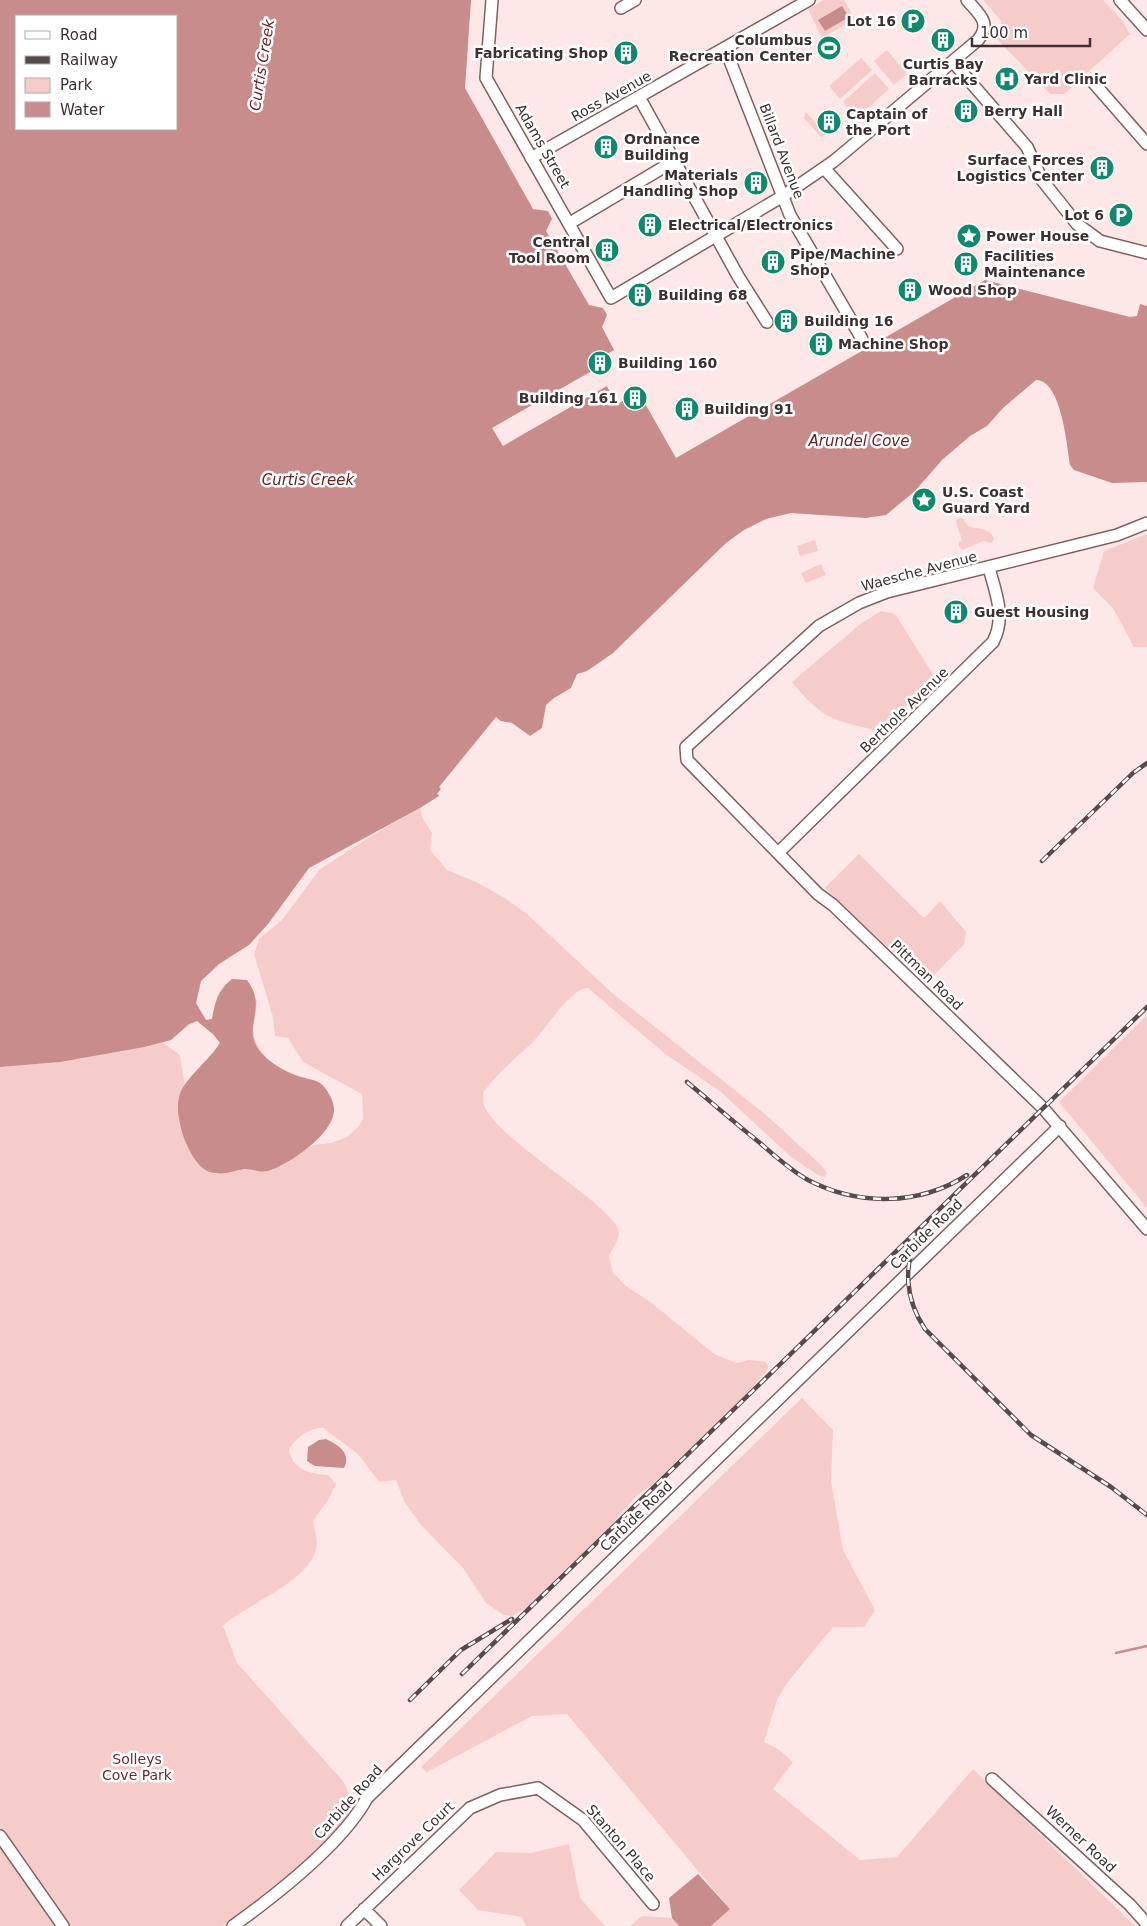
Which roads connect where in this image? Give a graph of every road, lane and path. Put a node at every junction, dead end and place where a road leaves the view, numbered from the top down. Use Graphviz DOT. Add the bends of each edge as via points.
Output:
graph roads {
  1 [pos="492,0"];
  2 [pos="635,0"];
  3 [pos="809,0"];
  4 [pos="967,0"];
  5 [pos="1120,0"];
  6 [pos="621,8"];
  7 [pos="1147,30"];
  8 [pos="726,48"];
  9 [pos="953,62"];
  10 [pos="1092,82"];
  11 [pos="639,97"];
  12 [pos="1147,144"];
  13 [pos="531,158"];
  14 [pos="674,161"];
  15 [pos="824,168"];
  16 [pos="783,196"];
  17 [pos="570,223"];
  18 [pos="716,237"];
  19 [pos="897,249"];
  20 [pos="1147,253"];
  21 [pos="767,322"];
  22 [pos="862,340"];
  23 [pos="1147,523"];
  24 [pos="989,568"];
  25 [pos="686,747"];
  26 [pos="778,853"];
  27 [pos="1060,1126"];
  28 [pos="1147,1229"];
  29 [pos="992,1779"];
  30 [pos="538,1788"];
  31 [pos="0,1836"];
  32 [pos="654,1904"];
  33 [pos="364,1909"];
  34 [pos="1147,1924"];
  35 [pos="63,1926"];
  36 [pos="233,1926"];
  37 [pos="347,1926"];
  38 [pos="380,1926"];
  1 -- 13 [label="street, Adams Street" via="486,78"];
  2 -- 6 [label="street"];
  3 -- 8 [label="street, Ross Avenue"];
  4 -- 9 [label="street" via="984,20 985,30"];
  5 -- 7 [label="street"];
  8 -- 11 [label="street, Ross Avenue"];
  8 -- 16 [label="street, Billard Avenue"];
  9 -- 15 [label="street"];
  9 -- 20 [label="street" via="1027,147 1042,180 1077,224 1100,241"];
  10 -- 12 [label="street"];
  11 -- 13 [label="street, Ross Avenue"];
  11 -- 14 [label="street"];
  13 -- 17 [label="street, Adams Street"];
  14 -- 17 [label="street"];
  14 -- 18 [label="street"];
  15 -- 16 [label="street"];
  15 -- 19 [label="street"];
  16 -- 18 [label="street"];
  16 -- 22 [label="street, Billard Avenue" via="790,215"];
  17 -- 18 [label="street, Adams Street" via="611,298"];
  18 -- 21 [label="street"];
  23 -- 24 [label="street, Waesche Avenue" via="1117,535"];
  24 -- 25 [label="street, Waesche Avenue" via="887,592 837,614 796,645"];
  24 -- 26 [label="street, Berthole Avenue" via="1000,613 1000,624 993,642"];
  25 -- 26 [label="street, Pittman Road" via="687,760"];
  26 -- 27 [label="street, Pittman Road"];
  27 -- 28 [label="street, Pittman Road"];
  27 -- 36 [label="street, Carbide Road" via="367,1798 358,1815 332,1843"];
  29 -- 34 [label="street, Werner Road"];
  30 -- 32 [label="street, Stanton Place" via="583,1820"];
  30 -- 33 [label="street, Hargrove Court" via="500,1796 470,1808"];
  31 -- 35 [label="street"];
  33 -- 37 [label="street, Hargrove Court"];
  33 -- 38 [label="street"];
}
